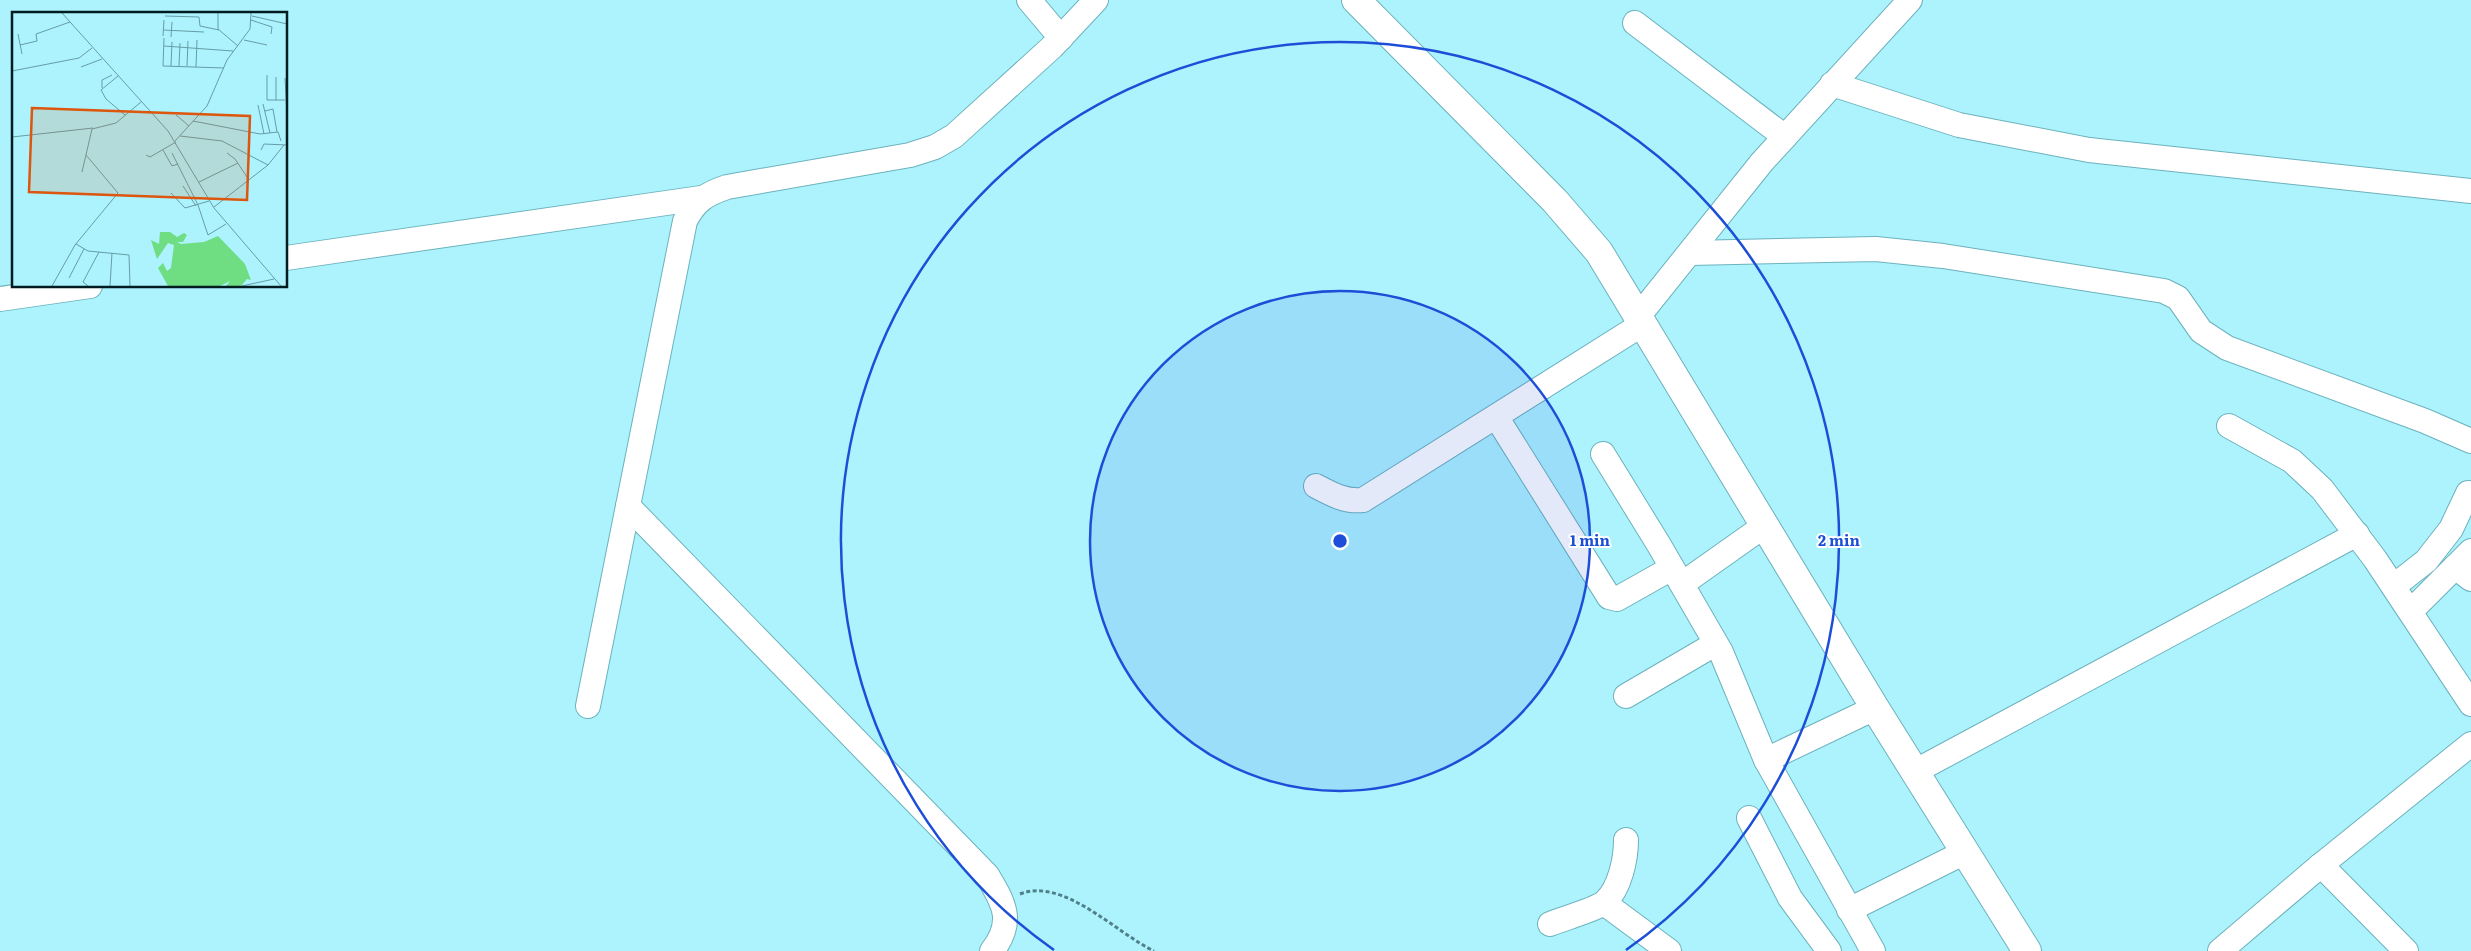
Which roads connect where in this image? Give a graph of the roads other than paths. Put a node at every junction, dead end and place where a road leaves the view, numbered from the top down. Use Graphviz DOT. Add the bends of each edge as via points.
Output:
graph roads {
  1 [pos="1029,0"];
  2 [pos="1096,0"];
  3 [pos="1356,0"];
  4 [pos="1910,0"];
  5 [pos="1635,23"];
  6 [pos="1061,38"];
  7 [pos="1832,84"];
  8 [pos="1785,137"];
  9 [pos="2471,191"];
  10 [pos="701,198"];
  11 [pos="1690,253"];
  12 [pos="288,258"];
  13 [pos="76,288"];
  14 [pos="0,299"];
  15 [pos="1639,322"];
  16 [pos="1497,418"];
  17 [pos="2229,426"];
  18 [pos="2471,441"];
  19 [pos="1603,454"];
  20 [pos="1316,486"];
  21 [pos="2468,493"];
  22 [pos="628,506"];
  23 [pos="1764,526"];
  24 [pos="2357,534"];
  25 [pos="2466,566"];
  26 [pos="1677,576"];
  27 [pos="2394,586"];
  28 [pos="2411,611"];
  29 [pos="1716,644"];
  30 [pos="1626,696"];
  31 [pos="2471,704"];
  32 [pos="588,706"];
  33 [pos="1875,708"];
  34 [pos="2471,744"];
  35 [pos="1766,760"];
  36 [pos="1914,772"];
  37 [pos="1749,818"];
  38 [pos="1626,840"];
  39 [pos="1965,852"];
  40 [pos="2321,865"];
  41 [pos="1604,902"];
  42 [pos="1849,910"];
  43 [pos="1550,924"];
  44 [pos="992,951"];
  45 [pos="1669,951"];
  46 [pos="1829,951"];
  47 [pos="1873,951"];
  48 [pos="2027,951"];
  49 [pos="2220,951"];
  50 [pos="2406,951"];
  1 -- 6 [label="street"];
  2 -- 6 [label="street"];
  3 -- 15 [label="main road" via="1555,201 1599,252"];
  4 -- 7 [label="street"];
  5 -- 8 [label="street"];
  6 -- 10 [label="street" via="970,123 934,147 910,155 727,187"];
  7 -- 8 [label="street"];
  7 -- 9 [label="street" via="1959,125 2089,150"];
  8 -- 11 [label="street"];
  10 -- 12 [label="street"];
  10 -- 22 [label="street" via="685,221"];
  11 -- 15 [label="street"];
  11 -- 18 [label="street" via="1895,250 2164,291 2178,298 2201,332 2226,348"];
  13 -- 14 [label="street"];
  15 -- 16 [label="street"];
  15 -- 23 [label="main road"];
  16 -- 20 [label="street" via="1363,500 1341,498"];
  16 -- 26 [label="street" via="1609,597 1617,599"];
  17 -- 24 [label="street" via="2292,461 2322,489"];
  19 -- 26 [label="street"];
  21 -- 27 [label="street" via="2451,530 2426,561"];
  22 -- 32 [label="street"];
  22 -- 44 [label="street" via="987,875 1003,903 1006,920"];
  23 -- 26 [label="street"];
  23 -- 33 [label="main road"];
  24 -- 27 [label="street"];
  24 -- 36 [label="street"];
  25 -- 28 [label="street"];
  26 -- 29 [label="street"];
  27 -- 28 [label="street"];
  28 -- 31 [label="street"];
  29 -- 30 [label="street"];
  29 -- 35 [label="street"];
  33 -- 35 [label="street"];
  33 -- 36 [label="main road"];
  34 -- 40 [label="street"];
  35 -- 42 [label="street"];
  36 -- 39 [label="main road"];
  37 -- 46 [label="street" via="1790,898"];
  38 -- 41 [label="street" via="1626,855 1615,887"];
  39 -- 42 [label="street"];
  39 -- 48 [label="main road"];
  40 -- 49 [label="street"];
  40 -- 50 [label="street"];
  41 -- 43 [label="street"];
  41 -- 45 [label="street"];
  42 -- 47 [label="street"];
}
